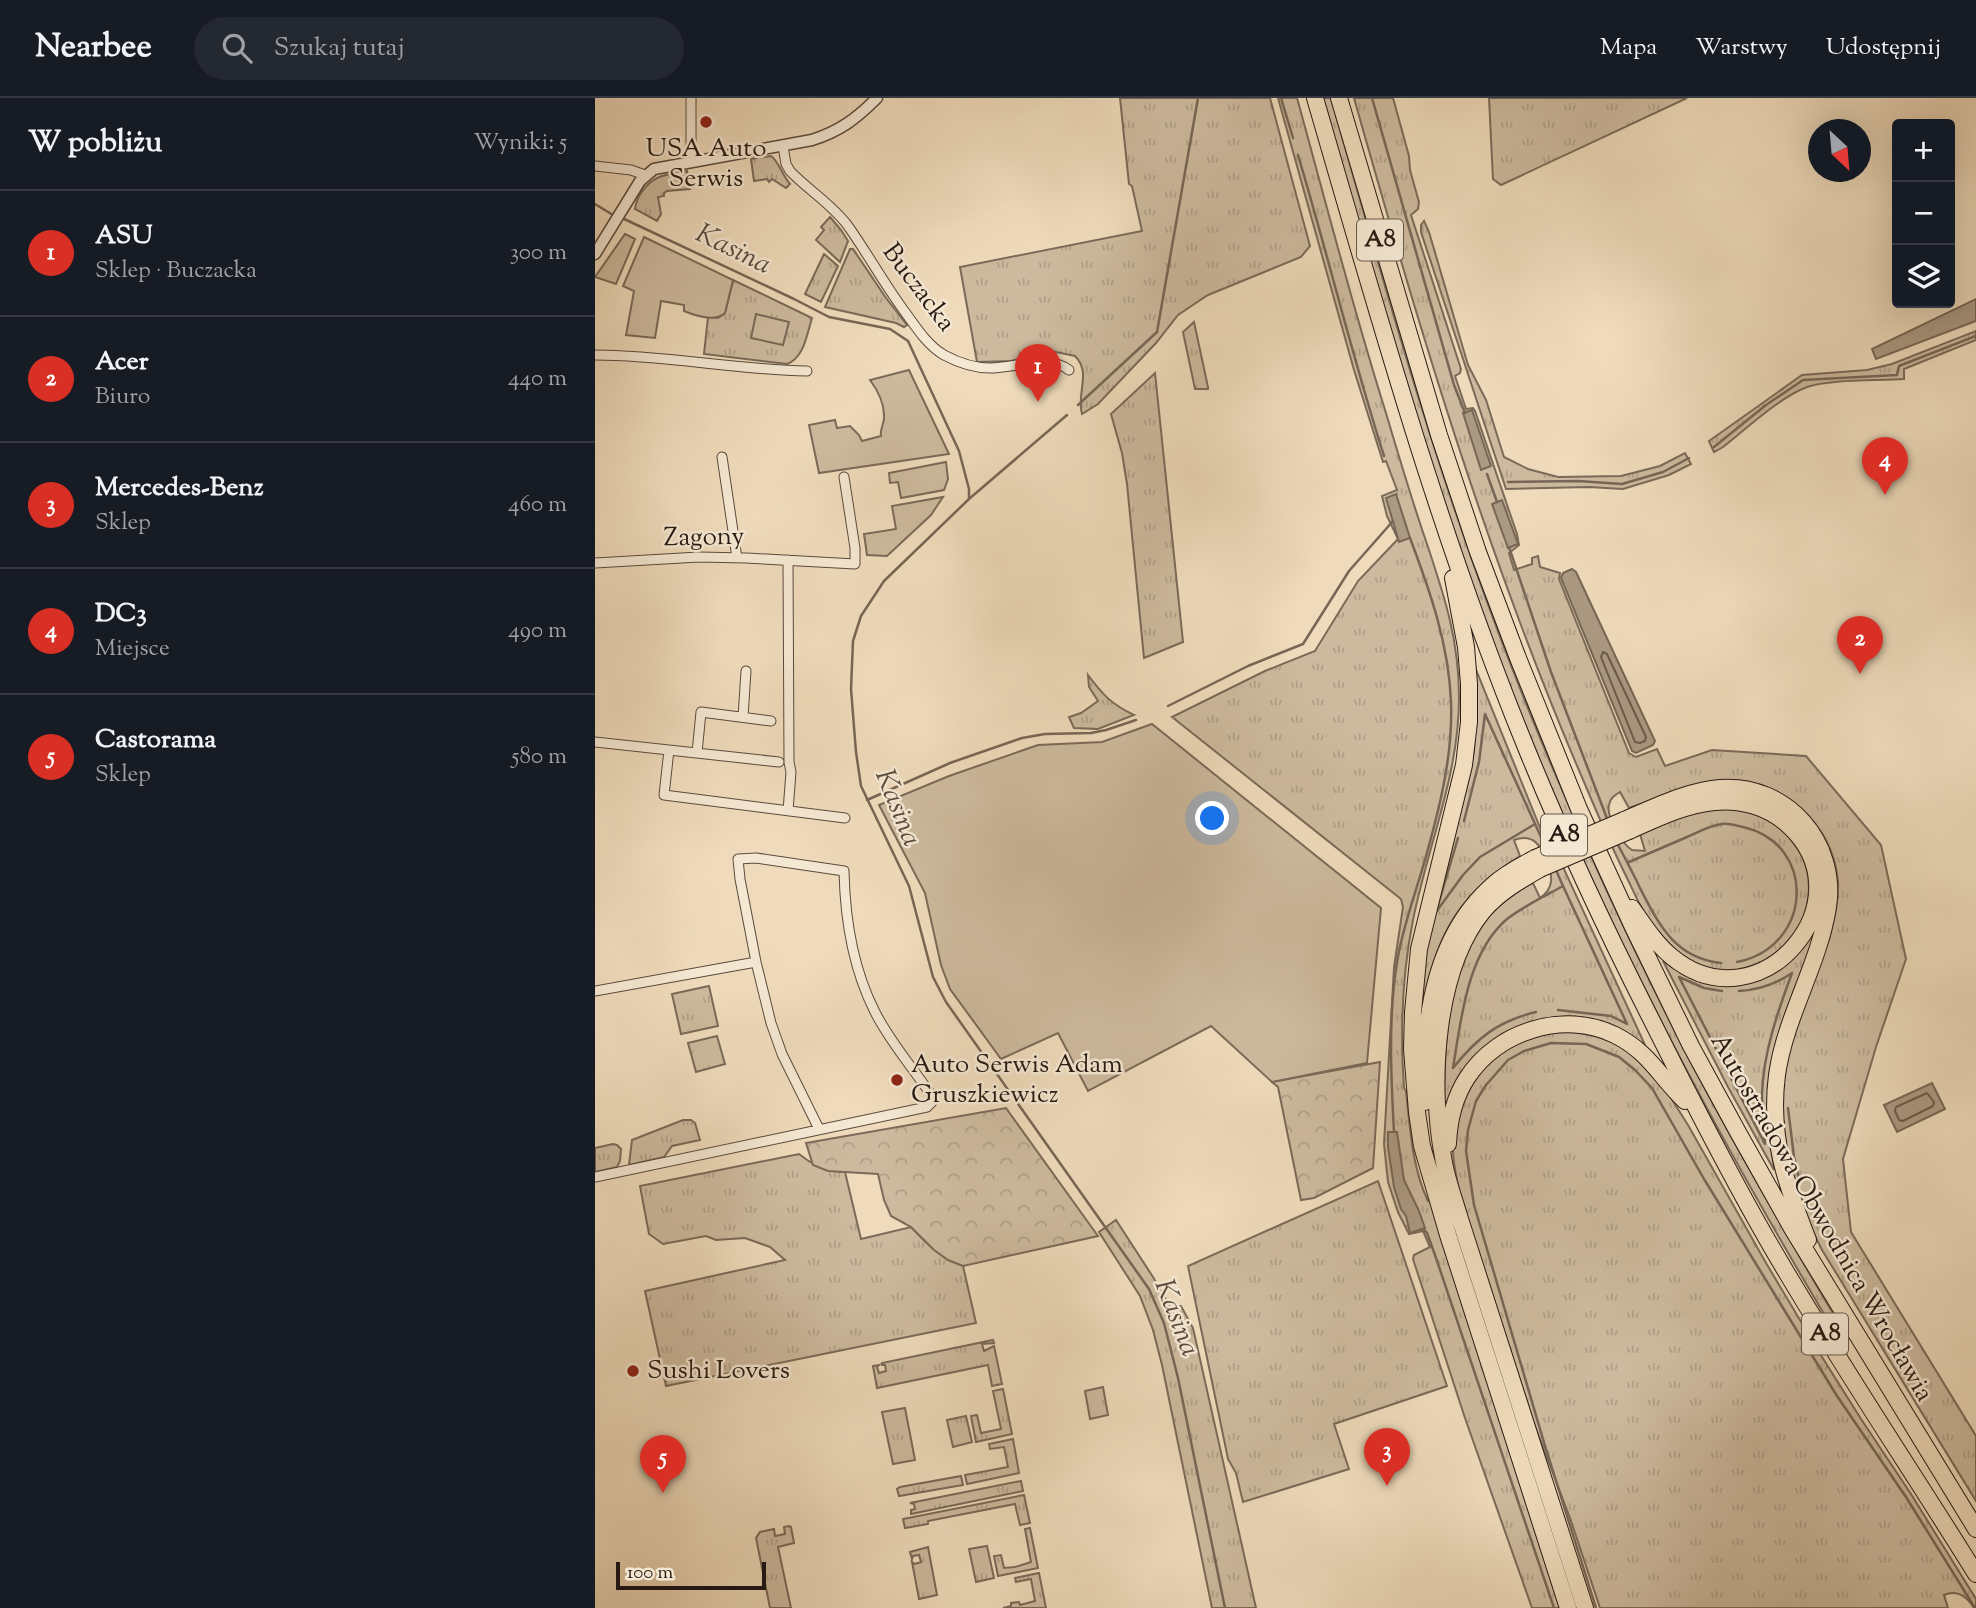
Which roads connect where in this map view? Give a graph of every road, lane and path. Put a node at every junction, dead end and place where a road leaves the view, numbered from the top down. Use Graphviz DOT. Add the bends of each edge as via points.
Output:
graph roads {
  1 [pos="691,98"];
  2 [pos="877,98"];
  3 [pos="1315,98"];
  4 [pos="1339,98"];
  5 [pos="783,146"];
  6 [pos="691,162"];
  7 [pos="595,166"];
  8 [pos="645,175"];
  9 [pos="595,254"];
  10 [pos="595,355"];
  11 [pos="1069,370"];
  12 [pos="807,371"];
  13 [pos="722,457"];
  14 [pos="843,477"];
  15 [pos="1450,548"];
  16 [pos="737,558"];
  17 [pos="788,560"];
  18 [pos="595,563"];
  19 [pos="746,671"];
  20 [pos="743,717"];
  21 [pos="771,721"];
  22 [pos="595,743"];
  23 [pos="697,753"];
  24 [pos="669,754"];
  25 [pos="779,762"];
  26 [pos="788,811"];
  27 [pos="845,818"];
  28 [pos="1626,825"];
  29 [pos="1538,864"];
  30 [pos="1610,877"];
  31 [pos="756,962"];
  32 [pos="595,991"];
  33 [pos="1698,1113"];
  34 [pos="819,1129"];
  35 [pos="595,1177"];
  36 [pos="1432,1177"];
  37 [pos="1452,1192"];
  38 [pos="1822,1275"];
  39 [pos="1976,1529"];
  40 [pos="1976,1574"];
  41 [pos="1568,1608"];
  42 [pos="1585,1608"];
  1 -- 6 [label="street"];
  2 -- 5 [label="street" via="843,127"];
  3 -- 15 [label="highway, Autostradowa Obwodnica Wrocławia / A8"];
  4 -- 30 [label="highway, Autostradowa Obwodnica Wrocławia / A8" via="1478,552 1555,752"];
  5 -- 6 [label="street"];
  5 -- 11 [label="street, Buczacka" via="790,171 847,224 890,291 935,348 972,367 1049,362"];
  6 -- 8 [label="street" via="661,166"];
  7 -- 8 [label="street"];
  8 -- 9 [label="street"];
  10 -- 12 [label="street"];
  13 -- 16 [label="street"];
  14 -- 17 [label="street, Zagony" via="855,564"];
  15 -- 33 [label="highway, Autostradowa Obwodnica Wrocławia / A8" via="1527,752 1614,944"];
  15 -- 36 [label="highway" via="1470,703 1464,765 1419,949 1413,1012 1415,1100"];
  16 -- 17 [label="street, Zagony"];
  16 -- 18 [label="street, Zagony"];
  17 -- 26 [label="street"];
  19 -- 20 [label="street"];
  20 -- 21 [label="street"];
  20 -- 23 [label="street" via="701,712"];
  22 -- 24 [label="street"];
  23 -- 24 [label="street"];
  23 -- 25 [label="street"];
  24 -- 26 [label="street" via="664,795"];
  26 -- 27 [label="street"];
  28 -- 29 [label="highway, bridge"];
  28 -- 30 [label="highway" via="1715,802 1740,802 1771,813 1797,834 1813,864 1816,897 1811,921 1797,944 1773,965 1738,977 1710,976 1686,967 1665,951"];
  28 -- 38 [label="highway" via="1700,791 1743,789 1790,808 1822,849 1830,880 1828,908 1777,1073 1775,1125 1783,1173"];
  29 -- 36 [label="highway" via="1499,880 1476,902 1456,931 1440,970 1429,1017 1425,1066"];
  29 -- 37 [label="highway" via="1485,909 1451,973 1441,1019 1437,1077 1441,1147"];
  30 -- 38 [label="highway, Autostradowa Obwodnica Wrocławia / A8" via="1691,1046"];
  31 -- 32 [label="street"];
  31 -- 34 [label="street" via="782,1054"];
  31 -- 34 [label="street" via="737,859 844,871 850,934 869,999 932,1102 927,1107"];
  33 -- 37 [label="highway" via="1647,1057 1611,1033 1560,1025 1524,1032 1487,1055 1466,1079 1455,1102 1448,1143"];
  33 -- 40 [label="highway, Autostradowa Obwodnica Wrocławia / A8" via="1768,1241"];
  34 -- 35 [label="street"];
  36 -- 41 [label="highway"];
  37 -- 42 [label="highway"];
  38 -- 39 [label="highway, Autostradowa Obwodnica Wrocławia / A8"];
}
